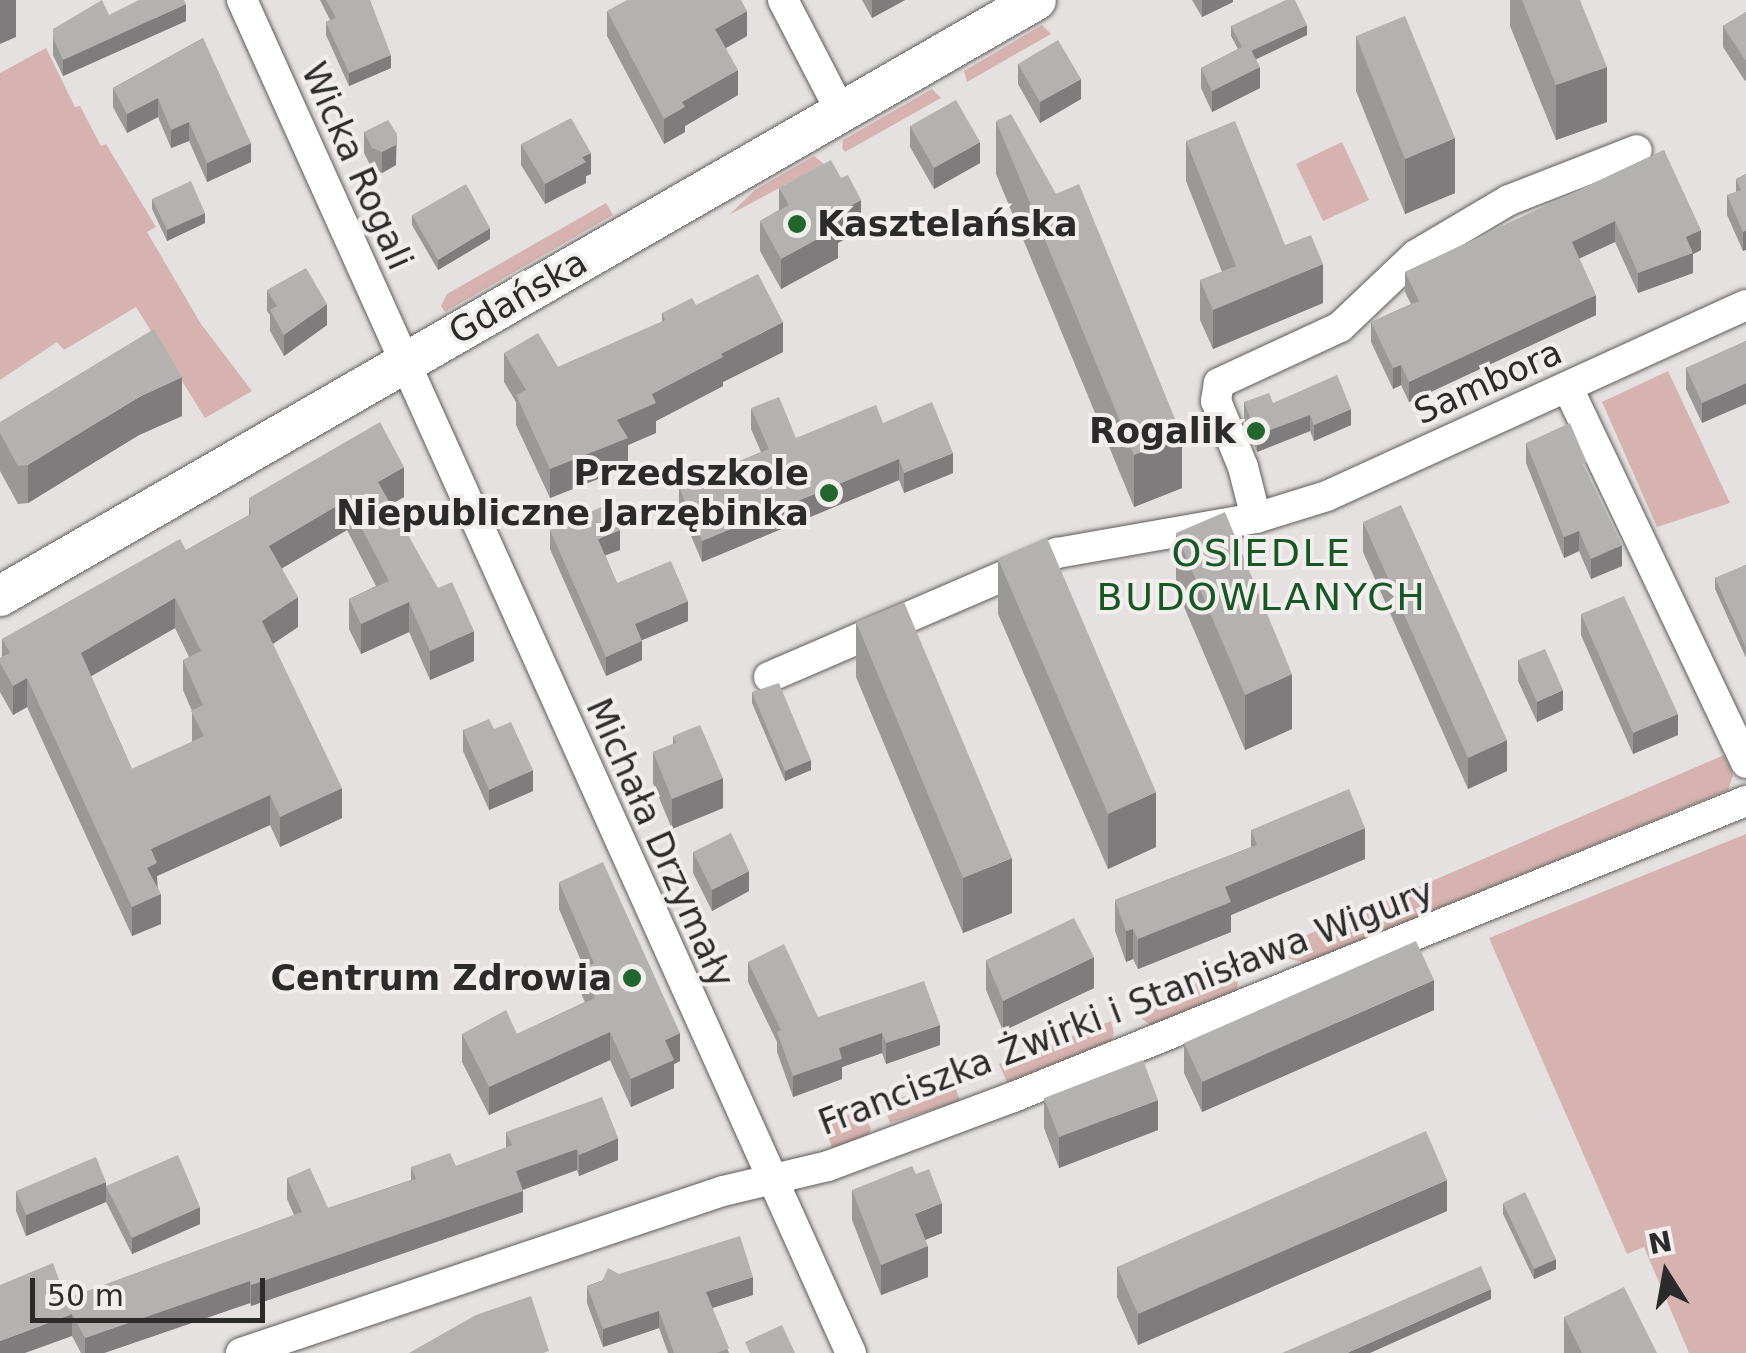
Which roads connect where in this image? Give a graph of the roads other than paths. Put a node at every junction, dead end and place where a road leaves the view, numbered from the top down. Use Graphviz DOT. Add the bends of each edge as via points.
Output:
graph roads {
  1 [pos="242,0"];
  2 [pos="783,0"];
  3 [pos="1036,0"];
  4 [pos="840,110"];
  5 [pos="1637,150"];
  6 [pos="1746,305"];
  7 [pos="405,362"];
  8 [pos="1568,388"];
  9 [pos="1256,518"];
  10 [pos="0,596"];
  11 [pos="768,677"];
  12 [pos="1746,763"];
  13 [pos="1746,802"];
  14 [pos="769,1178"];
  15 [pos="240,1353"];
  16 [pos="851,1353"];
  1 -- 7 [label="street, Wicka Rogali"];
  2 -- 4 [label="street"];
  3 -- 4 [label="main road, Gdańska"];
  4 -- 7 [label="main road, Gdańska"];
  5 -- 9 [label="street" via="1509,200 1416,255 1340,327 1219,383 1216,401 1244,467"];
  6 -- 8 [label="street, Sambora"];
  7 -- 10 [label="main road, Gdańska"];
  7 -- 14 [label="street, Michała Drzymały"];
  8 -- 9 [label="street, Sambora" via="1326,496"];
  8 -- 12 [label="street"];
  9 -- 11 [label="street, Sambora" via="1056,553"];
  13 -- 14 [label="street, Franciszka Żwirki i Stanisława Wigury" via="1012,1098 828,1166"];
  14 -- 15 [label="street, Franciszka Żwirki i Stanisława Wigury"];
  14 -- 16 [label="street, Michała Drzymały"];
}
